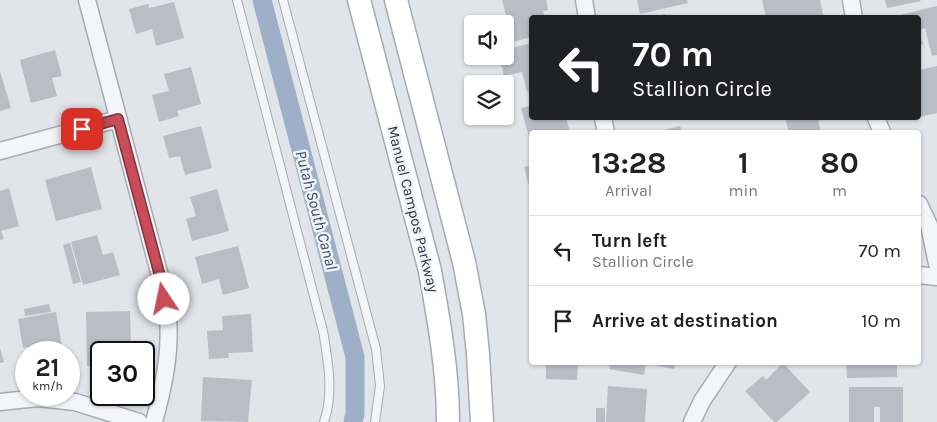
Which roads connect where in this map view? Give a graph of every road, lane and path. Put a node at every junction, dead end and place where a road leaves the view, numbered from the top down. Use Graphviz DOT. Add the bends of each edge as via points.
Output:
graph roads {
  1 [pos="87,0"];
  2 [pos="237,0"];
  3 [pos="283,0"];
  4 [pos="359,0"];
  5 [pos="396,0"];
  6 [pos="584,0"];
  7 [pos="851,0"];
  8 [pos="586,15"];
  9 [pos="854,15"];
  10 [pos="118,119"];
  11 [pos="0,150"];
  12 [pos="921,209"];
  13 [pos="937,264"];
  14 [pos="921,275"];
  15 [pos="937,278"];
  16 [pos="726,365"];
  17 [pos="0,402"];
  18 [pos="139,422"];
  19 [pos="154,422"];
  20 [pos="324,422"];
  21 [pos="375,422"];
  22 [pos="448,422"];
  23 [pos="482,422"];
  24 [pos="692,422"];
  1 -- 10 [label="street"];
  2 -- 20 [label="lane" via="323,331 330,372 328,411"];
  3 -- 21 [label="lane" via="376,349 380,386"];
  4 -- 22 [label="main road, Manuel Campos Parkway" via="430,271 438,316"];
  5 -- 23 [label="main road" via="464,262 474,322"];
  6 -- 8 [label="street"];
  7 -- 9 [label="street"];
  10 -- 11 [label="street"];
  10 -- 19 [label="street" via="168,318 168,353"];
  12 -- 13 [label="street"];
  14 -- 15 [label="street"];
  16 -- 24 [label="street"];
  17 -- 18 [label="street" via="38,398 75,402"];
}
